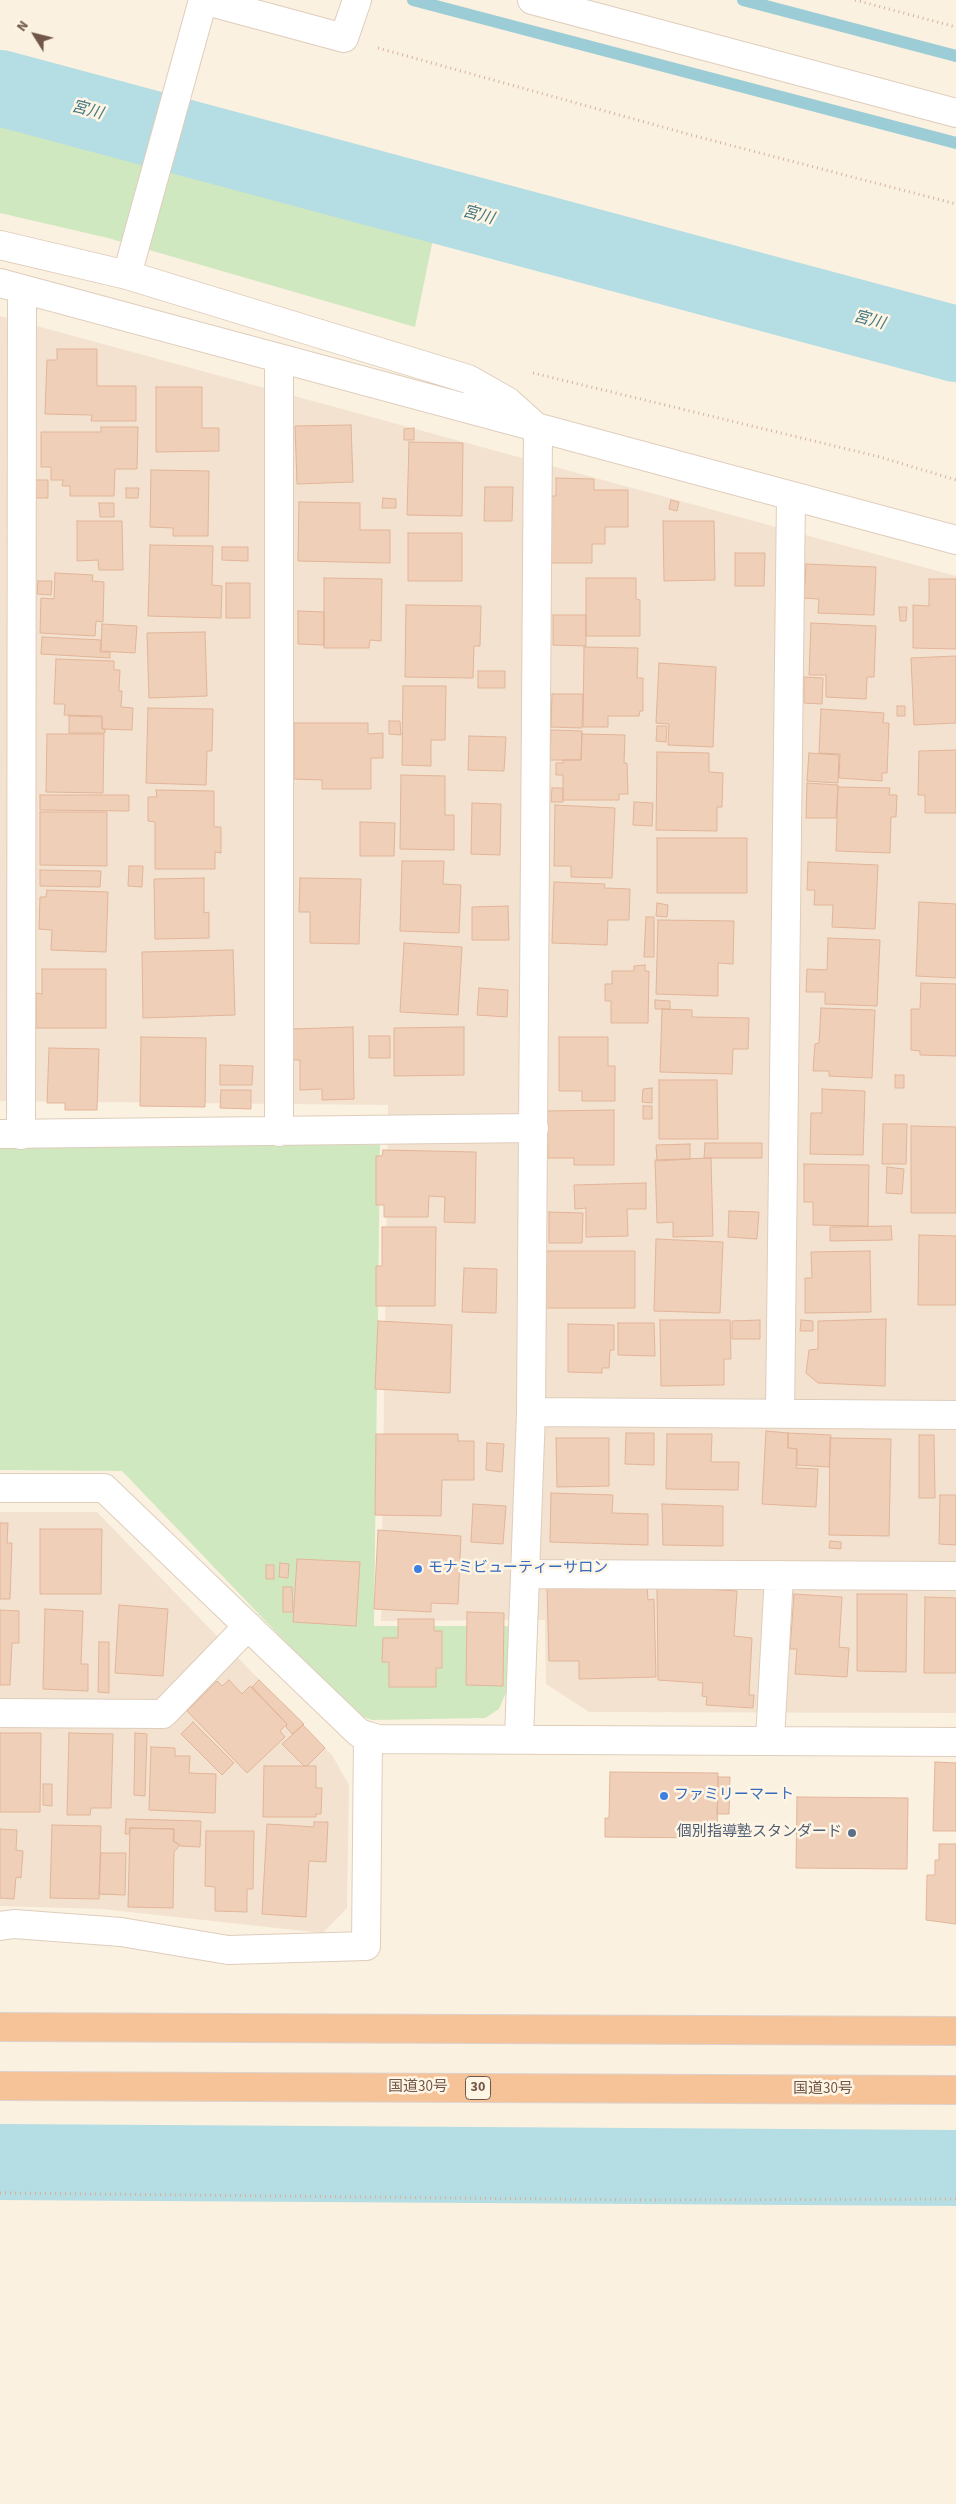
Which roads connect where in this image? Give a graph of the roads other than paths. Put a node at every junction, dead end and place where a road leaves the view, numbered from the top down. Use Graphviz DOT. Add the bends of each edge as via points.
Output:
graph roads {
  1 [pos="357,0"];
  2 [pos="532,0"];
  3 [pos="202,3"];
  4 [pos="956,113"];
  5 [pos="0,245"];
  6 [pos="130,264"];
  7 [pos="11,286"];
  8 [pos="280,359"];
  9 [pos="538,429"];
  10 [pos="791,496"];
  11 [pos="956,540"];
  12 [pos="534,1128"];
  13 [pos="279,1132"];
  14 [pos="10,1135"];
  15 [pos="532,1412"];
  16 [pos="780,1414"];
  17 [pos="956,1415"];
  18 [pos="0,1488"];
  19 [pos="525,1574"];
  20 [pos="779,1575"];
  21 [pos="956,1576"];
  22 [pos="248,1626"];
  23 [pos="0,1712"];
  24 [pos="368,1736"];
  25 [pos="519,1738"];
  26 [pos="770,1740"];
  27 [pos="956,1742"];
  28 [pos="0,1926"];
  29 [pos="0,2027"];
  30 [pos="956,2031"];
  31 [pos="0,2086"];
  32 [pos="956,2090"];
  1 -- 3 [label="street" via="344,38"];
  2 -- 4 [label="street"];
  3 -- 6 [label="street"];
  5 -- 6 [label="street"];
  6 -- 9 [label="street" via="468,379 507,401"];
  7 -- 8 [label="street"];
  7 -- 14 [label="street"];
  8 -- 9 [label="street"];
  8 -- 13 [label="street"];
  9 -- 10 [label="street"];
  9 -- 12 [label="street"];
  10 -- 11 [label="street"];
  10 -- 16 [label="street"];
  12 -- 13 [label="street"];
  12 -- 15 [label="street"];
  13 -- 14 [label="street"];
  15 -- 16 [label="street"];
  15 -- 19 [label="street"];
  16 -- 17 [label="street"];
  18 -- 22 [label="street" via="104,1488"];
  19 -- 20 [label="street"];
  19 -- 25 [label="street"];
  20 -- 21 [label="street"];
  20 -- 26 [label="street"];
  22 -- 23 [label="street" via="162,1714"];
  22 -- 24 [label="street" via="359,1733"];
  24 -- 25 [label="street" via="378,1739"];
  24 -- 28 [label="street" via="366,1946 228,1950 120,1932 14,1924"];
  25 -- 26 [label="street"];
  26 -- 27 [label="street"];
  29 -- 30 [label="highway"];
  31 -- 32 [label="highway, 国道30号 / 30"];
}
